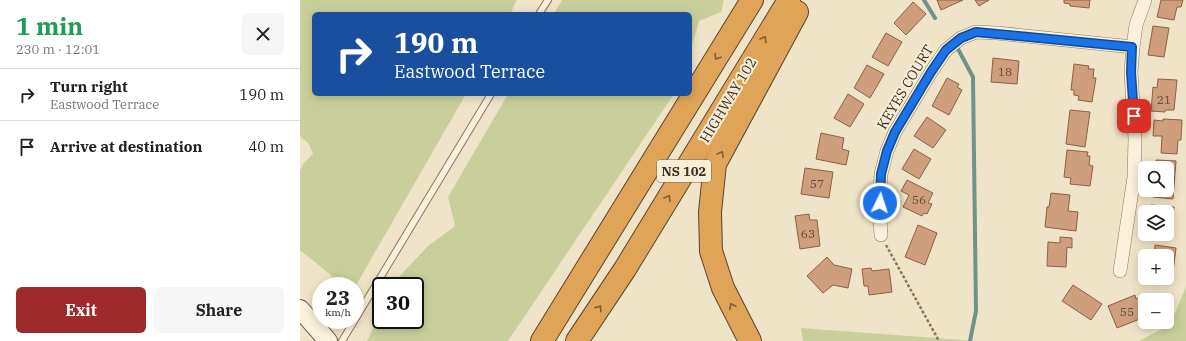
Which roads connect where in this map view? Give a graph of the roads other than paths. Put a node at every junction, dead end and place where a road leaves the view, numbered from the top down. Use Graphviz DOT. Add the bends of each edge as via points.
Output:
graph roads {
  1 [pos="548,0"];
  2 [pos="752,0"];
  3 [pos="789,0"];
  4 [pos="804,0"];
  5 [pos="1145,0"];
  6 [pos="540,12"];
  7 [pos="1132,47"];
  8 [pos="490,96"];
  9 [pos="630,196"];
  10 [pos="882,236"];
  11 [pos="1120,271"];
  12 [pos="300,309"];
  13 [pos="328,341"];
  14 [pos="342,341"];
  15 [pos="530,341"];
  16 [pos="542,341"];
  17 [pos="577,341"];
  18 [pos="750,341"];
  1 -- 6 [label="lane"];
  2 -- 9 [label="highway, NS 102, one-way"];
  17 -- 3 [label="highway, HIGHWAY 102 / NS 102, one-way" via="625,269"];
  18 -- 4 [label="highway, one-way" via="723,288 711,251 710,212 715,164"];
  5 -- 7 [label="street" via="1136,25"];
  7 -- 10 [label="street, KEYES COURT" via="976,32 961,38 946,50 931,72 895,132 887,151 881,174"];
  7 -- 11 [label="street" via="1134,177"];
  8 -- 14 [label="lane"];
  9 -- 15 [label="highway"];
  9 -- 16 [label="highway, NS 102"];
  12 -- 13 [label="main road"];
}
